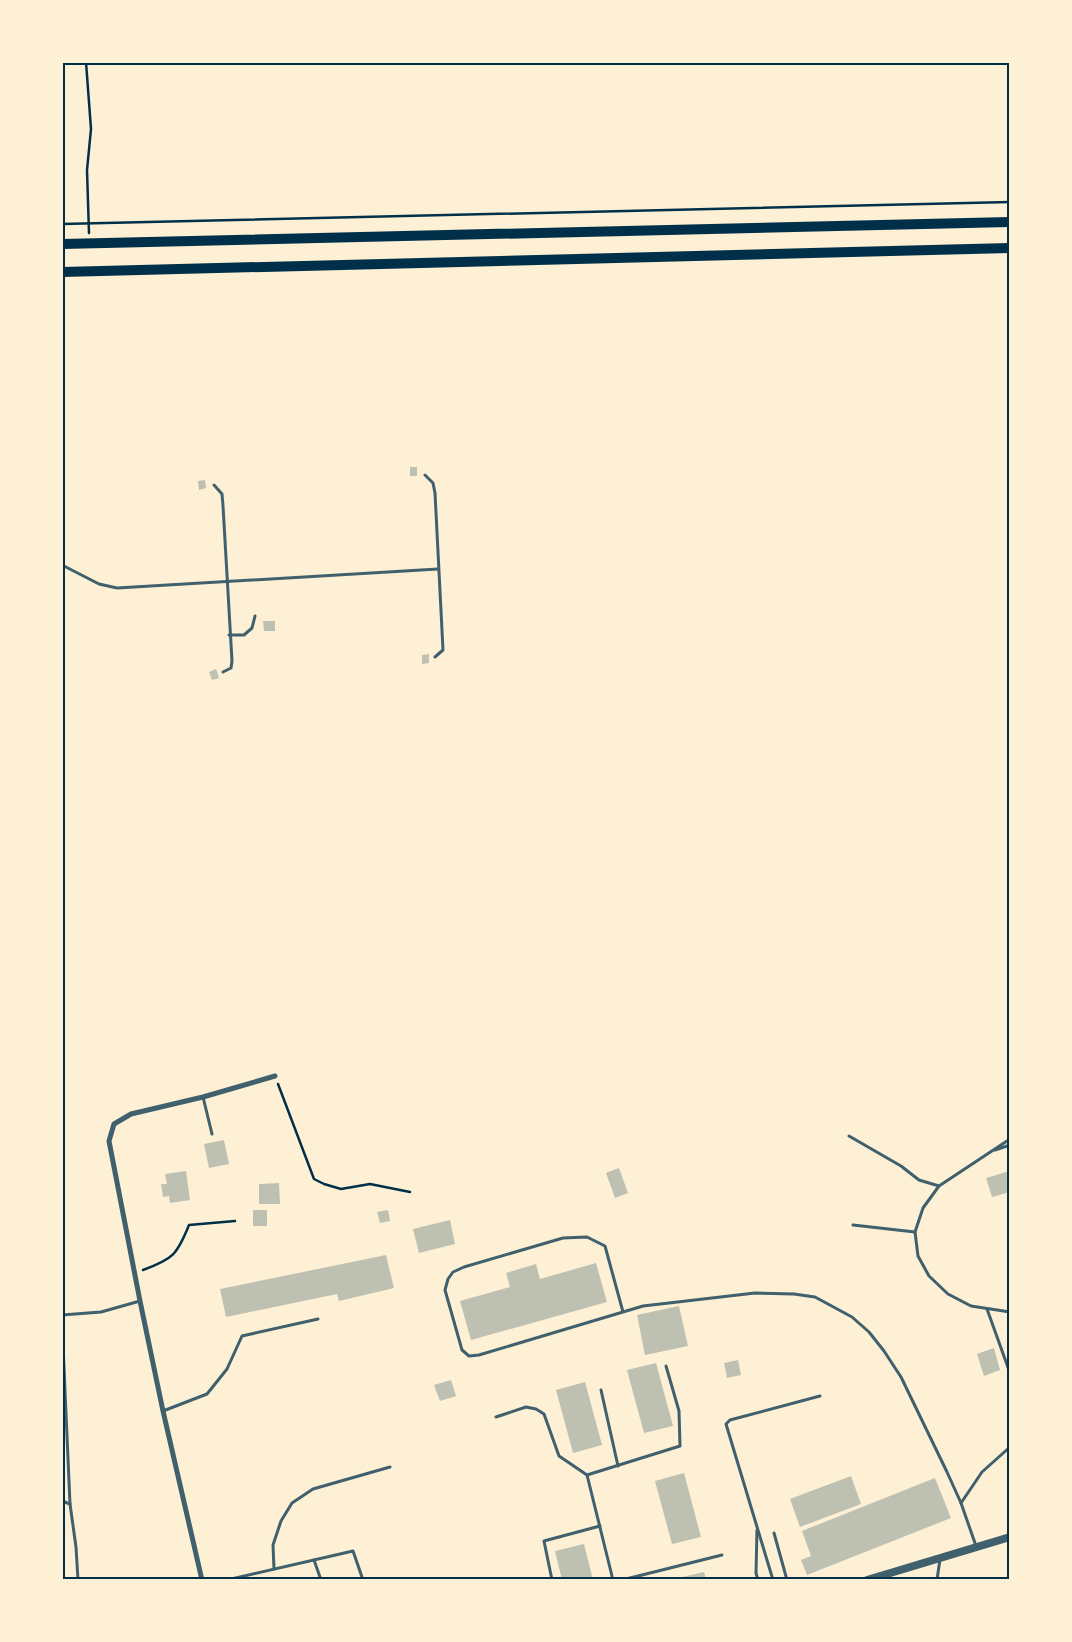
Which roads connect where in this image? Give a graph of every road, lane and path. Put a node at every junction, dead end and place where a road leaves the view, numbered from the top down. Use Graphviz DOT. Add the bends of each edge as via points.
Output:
graph roads {
  1 [pos="86,62"];
  2 [pos="1010,202"];
  3 [pos="1010,222"];
  4 [pos="62,224"];
  5 [pos="89,224"];
  6 [pos="62,244"];
  7 [pos="89,244"];
  8 [pos="1010,248"];
  9 [pos="62,272"];
  10 [pos="425,475"];
  11 [pos="214,484"];
  12 [pos="62,565"];
  13 [pos="438,568"];
  14 [pos="227,580"];
  15 [pos="255,616"];
  16 [pos="229,634"];
  17 [pos="435,657"];
  18 [pos="223,672"];
  19 [pos="275,1076"];
  20 [pos="203,1097"];
  21 [pos="212,1134"];
  22 [pos="849,1136"];
  23 [pos="1010,1139"];
  24 [pos="1010,1145"];
  25 [pos="992,1151"];
  26 [pos="939,1186"];
  27 [pos="410,1192"];
  28 [pos="235,1222"];
  29 [pos="853,1225"];
  30 [pos="915,1232"];
  31 [pos="134,1272"];
  32 [pos="140,1300"];
  33 [pos="987,1309"];
  34 [pos="1008,1311"];
  35 [pos="623,1312"];
  36 [pos="62,1315"];
  37 [pos="318,1319"];
  38 [pos="62,1322"];
  39 [pos="666,1366"];
  40 [pos="1010,1373"];
  41 [pos="601,1390"];
  42 [pos="820,1396"];
  43 [pos="163,1411"];
  44 [pos="496,1416"];
  45 [pos="1010,1447"];
  46 [pos="618,1466"];
  47 [pos="390,1467"];
  48 [pos="587,1475"];
  49 [pos="62,1501"];
  50 [pos="961,1503"];
  51 [pos="70,1504"];
  52 [pos="600,1526"];
  53 [pos="757,1527"];
  54 [pos="774,1534"];
  55 [pos="1010,1537"];
  56 [pos="976,1547"];
  57 [pos="722,1555"];
  58 [pos="940,1559"];
  59 [pos="314,1560"];
  60 [pos="274,1569"];
  61 [pos="232,1579"];
  62 [pos="78,1580"];
  63 [pos="202,1580"];
  64 [pos="227,1580"];
  65 [pos="321,1580"];
  66 [pos="363,1580"];
  67 [pos="552,1580"];
  68 [pos="613,1580"];
  69 [pos="622,1580"];
  70 [pos="758,1580"];
  71 [pos="773,1580"];
  72 [pos="787,1580"];
  73 [pos="867,1580"];
  74 [pos="937,1580"];
  1 -- 5 [label="path" via="91,129 87,170"];
  2 -- 5 [label="path"];
  3 -- 7 [label="main road"];
  4 -- 5 [label="path"];
  5 -- 7 [label="path"];
  6 -- 7 [label="main road"];
  8 -- 9 [label="main road"];
  10 -- 13 [label="lane" via="433,483 436,493"];
  11 -- 14 [label="lane" via="222,494"];
  12 -- 14 [label="lane" via="99,584 117,588"];
  13 -- 14 [label="lane"];
  13 -- 17 [label="lane" via="443,650"];
  14 -- 16 [label="lane"];
  15 -- 16 [label="lane" via="252,628 244,634"];
  16 -- 18 [label="lane" via="231,668"];
  19 -- 20 [label="street"];
  19 -- 27 [label="path" via="314,1179 341,1188 370,1184"];
  20 -- 21 [label="lane"];
  20 -- 31 [label="street" via="131,1114 114,1124 109,1141"];
  22 -- 26 [label="lane" via="920,1180"];
  23 -- 25 [label="lane"];
  24 -- 25 [label="lane"];
  25 -- 26 [label="lane"];
  26 -- 30 [label="lane" via="923,1208"];
  28 -- 31 [label="path" via="188,1225 170,1258"];
  29 -- 30 [label="lane"];
  30 -- 33 [label="lane" via="918,1256 929,1276 948,1294 970,1306"];
  31 -- 32 [label="street"];
  32 -- 36 [label="lane" via="101,1312"];
  32 -- 43 [label="street"];
  33 -- 34 [label="lane"];
  33 -- 40 [label="lane"];
  35 -- 35 [label="lane" via="469,1356 462,1350 445,1290 453,1272 464,1267 563,1238 587,1237 605,1246"];
  35 -- 50 [label="lane" via="643,1306 755,1293 794,1294 834,1306 869,1332 901,1377"];
  37 -- 43 [label="lane" via="242,1336 227,1369 207,1394"];
  38 -- 51 [label="lane"];
  39 -- 46 [label="lane" via="678,1411 680,1446"];
  41 -- 46 [label="lane"];
  42 -- 53 [label="lane" via="730,1420 726,1424"];
  43 -- 63 [label="street"];
  44 -- 48 [label="lane" via="526,1407 544,1414 559,1456"];
  45 -- 50 [label="lane" via="982,1472"];
  46 -- 48 [label="lane"];
  47 -- 60 [label="lane" via="313,1489 292,1503 281,1520 273,1545"];
  48 -- 52 [label="lane"];
  49 -- 51 [label="lane"];
  50 -- 56 [label="lane"];
  51 -- 62 [label="lane"];
  52 -- 67 [label="lane" via="544,1541"];
  52 -- 68 [label="lane"];
  53 -- 70 [label="lane"];
  53 -- 71 [label="lane"];
  54 -- 72 [label="lane"];
  55 -- 56 [label="street"];
  56 -- 58 [label="street"];
  57 -- 69 [label="lane"];
  58 -- 73 [label="street"];
  58 -- 74 [label="lane"];
  59 -- 60 [label="lane"];
  59 -- 65 [label="lane"];
  59 -- 66 [label="lane" via="353,1551"];
  60 -- 61 [label="lane"];
  61 -- 64 [label="lane"];
}
